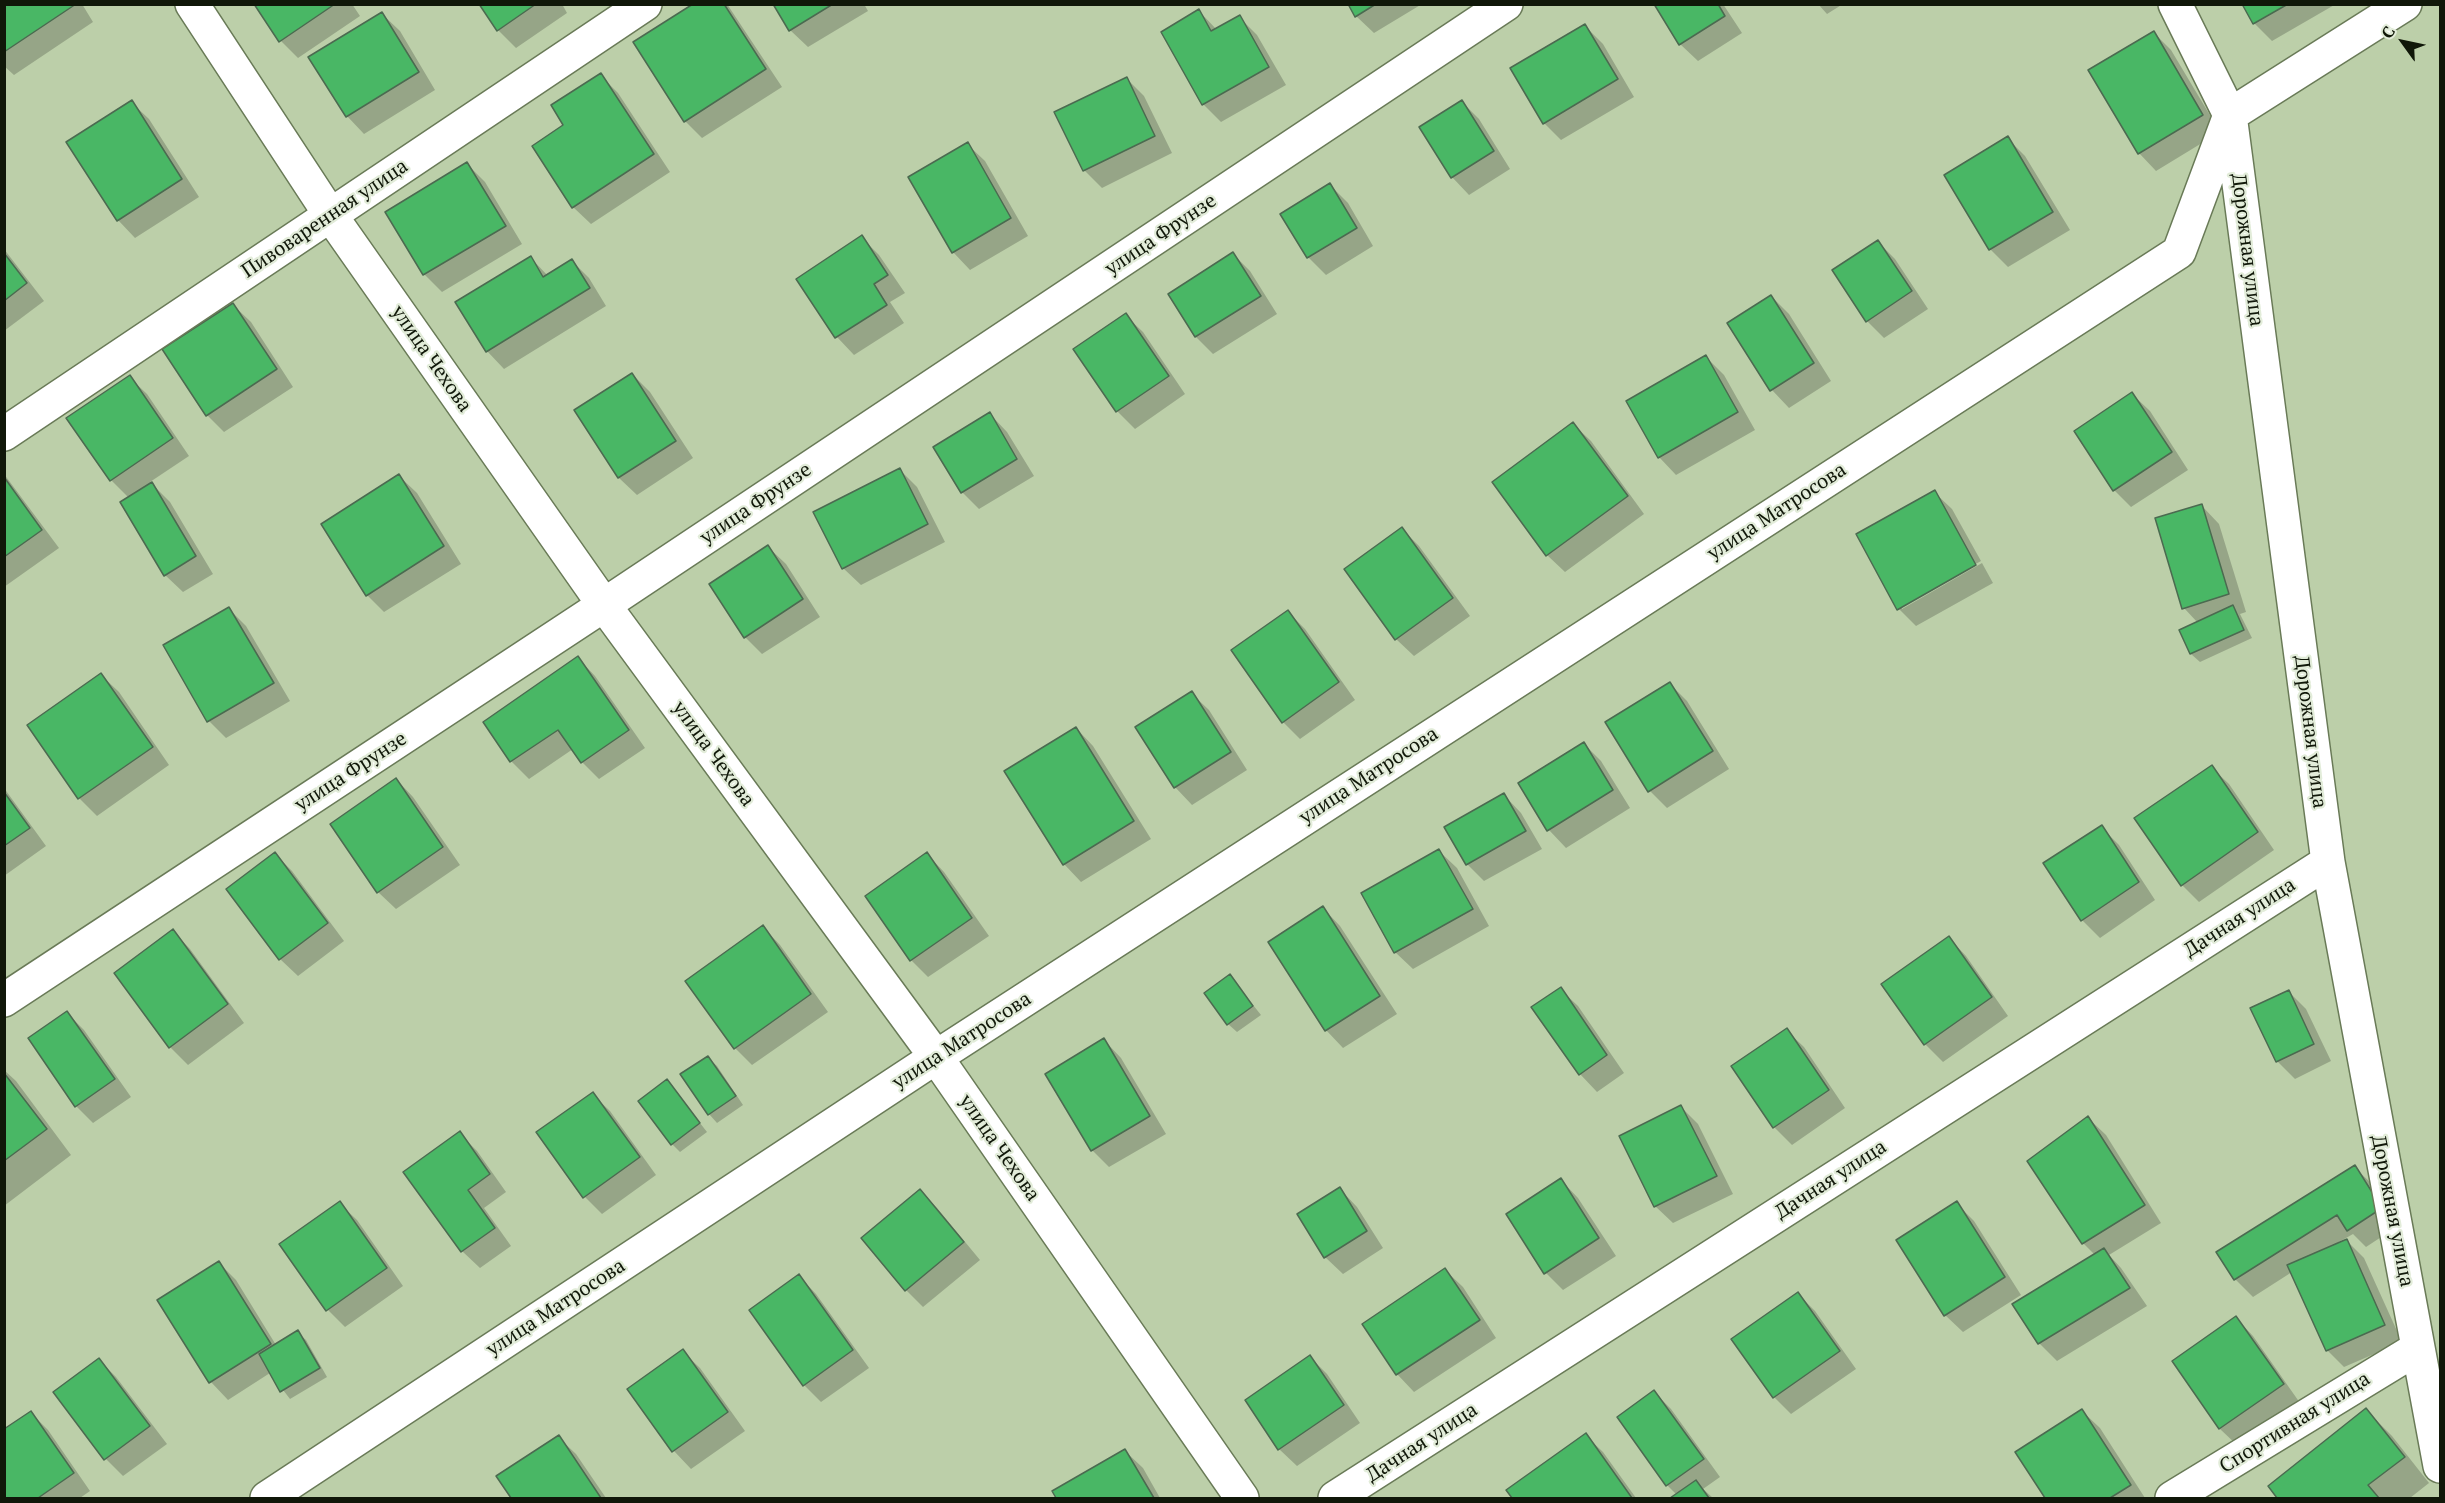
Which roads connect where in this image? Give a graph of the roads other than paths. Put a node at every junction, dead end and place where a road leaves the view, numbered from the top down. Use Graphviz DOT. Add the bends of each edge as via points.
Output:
graph roads {
  1 [pos="192,4"];
  2 [pos="645,4"];
  3 [pos="1506,4"];
  4 [pos="2175,4"];
  5 [pos="2405,4"];
  6 [pos="2230,115"];
  7 [pos="331,216"];
  8 [pos="4,434"];
  9 [pos="604,605"];
  10 [pos="2328,862"];
  11 [pos="4,1000"];
  12 [pos="936,1057"];
  13 [pos="2418,1348"];
  14 [pos="2440,1466"];
  15 [pos="267,1498"];
  16 [pos="1242,1498"];
  17 [pos="1335,1498"];
  18 [pos="2172,1498"];
  1 -- 7 [label="street, улица Чехова"];
  2 -- 7 [label="street, Пивоваренная улица"];
  3 -- 9 [label="street, улица Фрунзе"];
  4 -- 6 [label="street, Дорожная улица"];
  5 -- 6 [label="street"];
  6 -- 10 [label="street, Дорожная улица"];
  6 -- 12 [label="street, улица Матросова" via="2179,252"];
  7 -- 8 [label="street, Пивоваренная улица"];
  7 -- 9 [label="street, улица Чехова"];
  9 -- 11 [label="street, улица Фрунзе"];
  9 -- 12 [label="street, улица Чехова"];
  10 -- 13 [label="street, Дорожная улица"];
  10 -- 17 [label="street, Дачная улица"];
  12 -- 15 [label="street, улица Матросова"];
  12 -- 16 [label="street, улица Чехова"];
  13 -- 14 [label="street, Дорожная улица"];
  13 -- 18 [label="street, Спортивная улица"];
}
